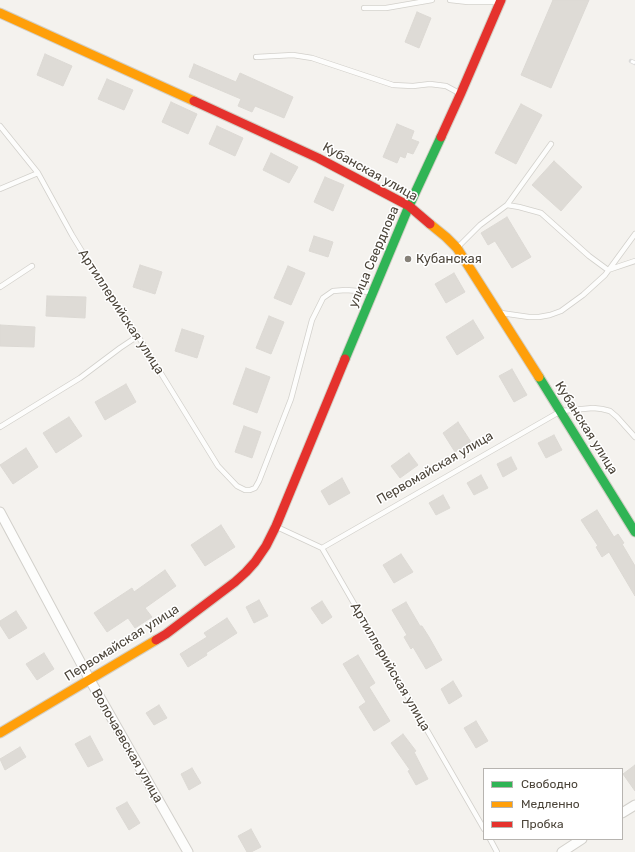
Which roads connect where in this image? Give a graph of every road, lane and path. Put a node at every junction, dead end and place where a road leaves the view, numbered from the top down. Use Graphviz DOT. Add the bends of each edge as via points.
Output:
graph roads {
  1 [pos="432,0"];
  2 [pos="450,0"];
  3 [pos="500,1"];
  4 [pos="364,8"];
  5 [pos="0,13"];
  6 [pos="256,58"];
  7 [pos="460,94"];
  8 [pos="0,126"];
  9 [pos="551,144"];
  10 [pos="38,173"];
  11 [pos="0,189"];
  12 [pos="507,205"];
  13 [pos="409,206"];
  14 [pos="635,234"];
  15 [pos="457,248"];
  16 [pos="635,261"];
  17 [pos="32,266"];
  18 [pos="608,270"];
  19 [pos="0,287"];
  20 [pos="372,292"];
  21 [pos="497,312"];
  22 [pos="138,336"];
  23 [pos="561,411"];
  24 [pos="0,427"];
  25 [pos="635,437"];
  26 [pos="0,512"];
  27 [pos="276,526"];
  28 [pos="635,532"];
  29 [pos="322,548"];
  30 [pos="90,680"];
  31 [pos="0,733"];
  32 [pos="635,805"];
  33 [pos="623,812"];
  34 [pos="483,827"];
  35 [pos="491,840"];
  36 [pos="580,840"];
  37 [pos="188,852"];
  38 [pos="497,852"];
  39 [pos="562,852"];
  1 -- 4 [label="lane" via="386,8"];
  2 -- 3 [label="lane"];
  3 -- 7 [label="main road, улица Свердлова"];
  5 -- 13 [label="main road, Кубанская улица" via="311,154"];
  6 -- 7 [label="lane" via="293,55 312,58 393,85 440,85"];
  7 -- 13 [label="main road, улица Свердлова"];
  8 -- 10 [label="lane, Артиллерийская улица"];
  9 -- 12 [label="lane"];
  10 -- 11 [label="lane"];
  10 -- 22 [label="lane, Артиллерийская улица" via="103,286"];
  12 -- 15 [label="lane" via="480,225"];
  12 -- 18 [label="lane" via="541,213"];
  13 -- 15 [label="main road, Кубанская улица"];
  13 -- 20 [label="main road, улица Свердлова"];
  14 -- 18 [label="lane"];
  15 -- 21 [label="main road, Кубанская улица"];
  16 -- 18 [label="lane"];
  17 -- 19 [label="lane"];
  18 -- 21 [label="lane" via="583,295 561,311 539,317"];
  20 -- 22 [label="lane, Артиллерийская улица" via="333,291 323,298 312,320 288,406 259,482 250,490 236,486 218,466"];
  20 -- 27 [label="main road, улица Свердлова"];
  21 -- 23 [label="main road, Кубанская улица"];
  22 -- 24 [label="lane" via="80,378"];
  23 -- 25 [label="lane" via="593,408 610,411"];
  23 -- 28 [label="main road, Кубанская улица"];
  23 -- 29 [label="lane, Первомайская улица"];
  26 -- 30 [label="street, Волочаевская улица"];
  27 -- 29 [label="lane"];
  27 -- 30 [label="main road, Первомайская улица" via="255,562 235,582 166,634"];
  29 -- 34 [label="lane, Артиллерийская улица"];
  30 -- 31 [label="main road, Первомайская улица"];
  30 -- 37 [label="street, Волочаевская улица"];
  32 -- 33 [label="street"];
  35 -- 38 [label="lane"];
  36 -- 39 [label="street"];
}
